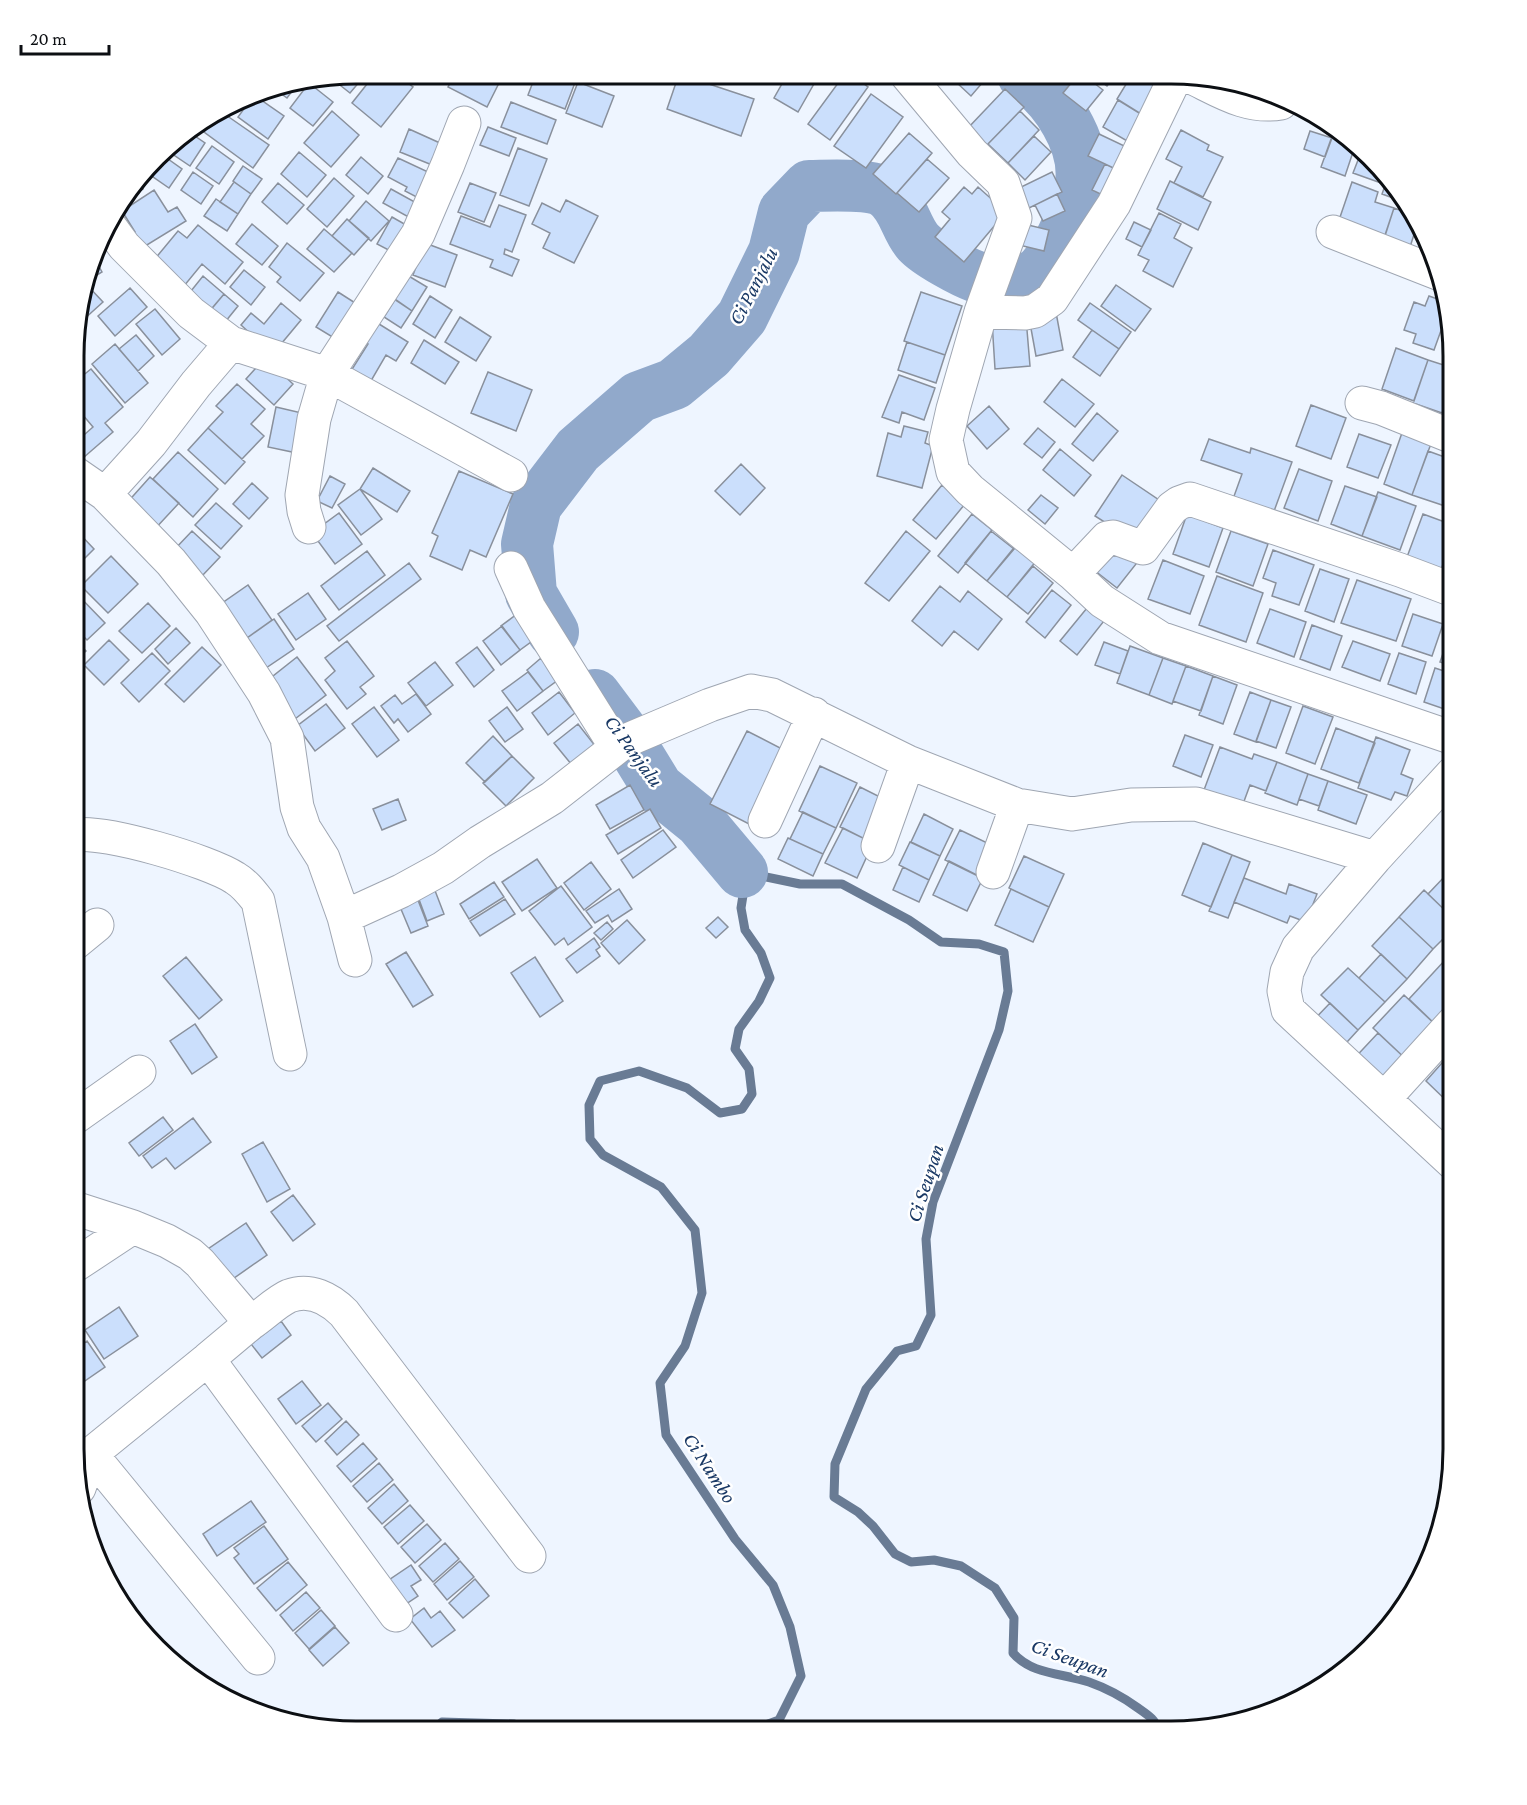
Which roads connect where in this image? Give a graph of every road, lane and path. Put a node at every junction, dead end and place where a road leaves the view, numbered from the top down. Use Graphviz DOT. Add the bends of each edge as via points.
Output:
graph roads {
  1 [pos="914,84"];
  2 [pos="1172,84"];
  3 [pos="1211,87"];
  4 [pos="1273,104"];
  5 [pos="464,123"];
  6 [pos="114,232"];
  7 [pos="1333,232"];
  8 [pos="1430,270"];
  9 [pos="982,309"];
  10 [pos="231,343"];
  11 [pos="327,374"];
  12 [pos="1362,403"];
  13 [pos="1443,433"];
  14 [pos="511,475"];
  15 [pos="84,480"];
  16 [pos="105,494"];
  17 [pos="309,527"];
  18 [pos="511,568"];
  19 [pos="1073,574"];
  20 [pos="1443,586"];
  21 [pos="814,714"];
  22 [pos="1443,735"];
  23 [pos="621,744"];
  24 [pos="908,762"];
  25 [pos="1443,784"];
  26 [pos="1017,805"];
  27 [pos="765,821"];
  28 [pos="84,833"];
  29 [pos="878,846"];
  30 [pos="1375,858"];
  31 [pos="993,872"];
  32 [pos="344,917"];
  33 [pos="355,960"];
  34 [pos="1443,1034"];
  35 [pos="290,1054"];
  36 [pos="139,1072"];
  37 [pos="1384,1100"];
  38 [pos="84,1111"];
  39 [pos="1443,1154"];
  40 [pos="84,1211"];
  41 [pos="133,1227"];
  42 [pos="84,1259"];
  43 [pos="251,1323"];
  44 [pos="208,1359"];
  45 [pos="91,1454"];
  46 [pos="85,1470"];
  47 [pos="529,1556"];
  48 [pos="396,1615"];
  49 [pos="258,1658"];
  1 -- 9 [label="street" via="1002,183 1015,218"];
  2 -- 9 [label="street" via="1114,204 1052,299 1025,313"];
  3 -- 4 [label="street" via="1241,101"];
  5 -- 11 [label="street" via="418,234"];
  6 -- 10 [label="street" via="191,313"];
  7 -- 8 [label="street"];
  9 -- 19 [label="street" via="946,440 953,472"];
  10 -- 11 [label="street"];
  10 -- 16 [label="street"];
  11 -- 14 [label="street"];
  11 -- 17 [label="street" via="314,419 302,495"];
  12 -- 13 [label="street"];
  15 -- 16 [label="street"];
  16 -- 32 [label="street" via="171,562 211,612 264,693 287,738 304,828 323,858"];
  18 -- 23 [label="street" via="529,608"];
  19 -- 20 [label="street" via="1107,538 1143,548 1172,508 1190,499"];
  19 -- 22 [label="street" via="1102,601 1161,638"];
  21 -- 23 [label="street" via="771,695 751,691"];
  21 -- 24 [label="street"];
  21 -- 27 [label="street"];
  23 -- 32 [label="street" via="552,798 444,868"];
  24 -- 26 [label="street"];
  24 -- 29 [label="street"];
  25 -- 30 [label="street"];
  26 -- 30 [label="street" via="1072,814 1131,805 1196,804"];
  26 -- 31 [label="street"];
  28 -- 35 [label="street" via="179,854 248,887 258,901"];
  30 -- 37 [label="street" via="1298,948 1287,972 1284,991 1288,1010"];
  32 -- 33 [label="street"];
  34 -- 37 [label="street"];
  36 -- 38 [label="street"];
  37 -- 39 [label="street"];
  40 -- 41 [label="street"];
  41 -- 42 [label="street"];
  41 -- 43 [label="street" via="195,1258"];
  43 -- 44 [label="street"];
  43 -- 47 [label="street" via="289,1296 320,1295 335,1304"];
  44 -- 45 [label="street"];
  44 -- 48 [label="street"];
  45 -- 46 [label="street"];
  45 -- 49 [label="street"];
}
